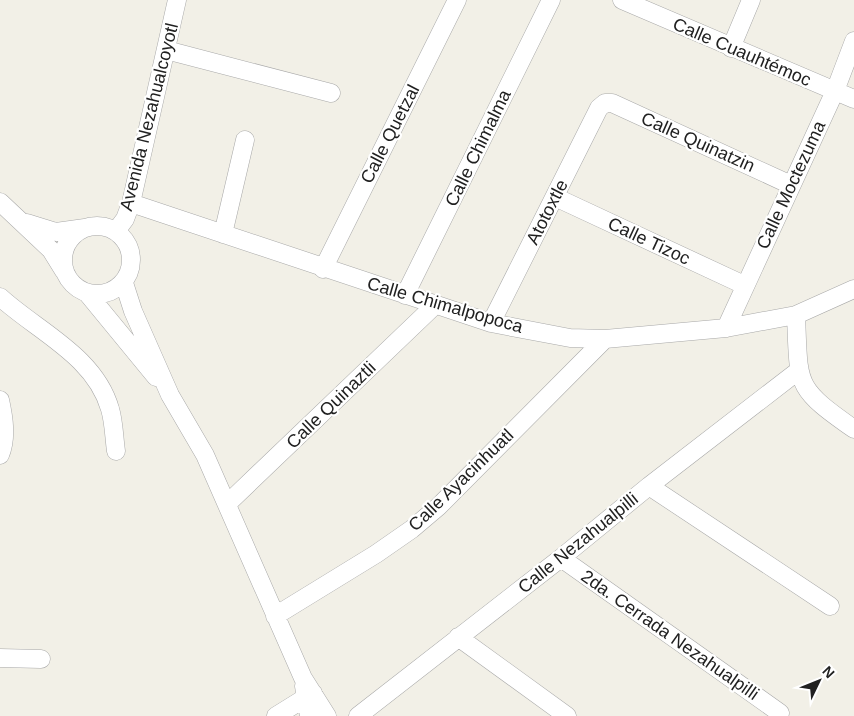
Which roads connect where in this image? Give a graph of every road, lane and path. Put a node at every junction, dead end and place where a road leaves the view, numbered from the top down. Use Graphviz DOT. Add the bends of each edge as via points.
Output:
graph roads {
  1 [pos="177,0"];
  2 [pos="457,0"];
  3 [pos="551,0"];
  4 [pos="622,0"];
  5 [pos="750,0"];
  6 [pos="854,41"];
  7 [pos="730,48"];
  8 [pos="166,50"];
  9 [pos="835,90"];
  10 [pos="331,93"];
  11 [pos="854,99"];
  12 [pos="605,103"];
  13 [pos="245,140"];
  14 [pos="791,185"];
  15 [pos="554,197"];
  16 [pos="0,202"];
  17 [pos="131,203"];
  18 [pos="18,219"];
  19 [pos="85,228"];
  20 [pos="116,231"];
  21 [pos="223,234"];
  22 [pos="322,268"];
  23 [pos="65,272"];
  24 [pos="124,283"];
  25 [pos="744,285"];
  26 [pos="854,289"];
  27 [pos="87,293"];
  28 [pos="405,295"];
  29 [pos="0,297"];
  30 [pos="435,305"];
  31 [pos="796,315"];
  32 [pos="491,323"];
  33 [pos="726,328"];
  34 [pos="604,339"];
  35 [pos="798,371"];
  36 [pos="170,395"];
  37 [pos="0,400"];
  38 [pos="854,429"];
  39 [pos="116,451"];
  40 [pos="0,456"];
  41 [pos="649,486"];
  42 [pos="227,504"];
  43 [pos="561,558"];
  44 [pos="830,606"];
  45 [pos="275,616"];
  46 [pos="458,637"];
  47 [pos="0,658"];
  48 [pos="41,659"];
  49 [pos="307,689"];
  50 [pos="780,713"];
  51 [pos="276,716"];
  52 [pos="310,716"];
  53 [pos="327,716"];
  54 [pos="358,716"];
  55 [pos="567,716"];
  1 -- 8 [label="street, Avenida Nezahualcoyotl"];
  2 -- 22 [label="street, Calle Quetzal"];
  3 -- 28 [label="street, Calle Chimalma"];
  4 -- 7 [label="street, Calle Cuauhtémoc"];
  5 -- 7 [label="street"];
  6 -- 9 [label="street, Calle Moctezuma"];
  7 -- 9 [label="street, Calle Cuauhtémoc"];
  8 -- 10 [label="street"];
  8 -- 17 [label="street, Avenida Nezahualcoyotl"];
  9 -- 11 [label="street, Calle Cuauhtémoc"];
  9 -- 14 [label="street, Calle Moctezuma"];
  12 -- 14 [label="street, Calle Quinatzin" via="612,103"];
  12 -- 15 [label="street, Atotoxtle" via="599,108"];
  13 -- 21 [label="street"];
  14 -- 25 [label="street, Calle Moctezuma"];
  15 -- 25 [label="street, Calle Tizoc"];
  15 -- 32 [label="street, Atotoxtle"];
  16 -- 18 [label="street"];
  17 -- 20 [label="street, Avenida Nezahualcoyotl"];
  17 -- 21 [label="street, Calle Chimalpopoca"];
  18 -- 19 [label="street" via="56,232"];
  18 -- 23 [label="street" via="51,250"];
  19 -- 20 [label="street" via="95,226"];
  19 -- 23 [label="street" via="73,235 66,246 63,258"];
  20 -- 24 [label="street" via="127,244 132,261"];
  21 -- 22 [label="street, Calle Chimalpopoca"];
  22 -- 28 [label="street, Calle Chimalpopoca"];
  23 -- 27 [label="street" via="78,288"];
  24 -- 27 [label="street" via="100,295"];
  24 -- 36 [label="street"];
  25 -- 33 [label="street, Calle Moctezuma"];
  26 -- 31 [label="street, Calle Chimalpopoca"];
  27 -- 36 [label="street"];
  28 -- 30 [label="street, Calle Chimalpopoca"];
  29 -- 39 [label="street" via="68,350 92,374 110,408"];
  30 -- 32 [label="street, Calle Chimalpopoca"];
  30 -- 42 [label="street, Calle Quinaztli"];
  31 -- 33 [label="street, Calle Chimalpopoca"];
  31 -- 35 [label="street"];
  32 -- 34 [label="street, Calle Chimalpopoca" via="570,338"];
  33 -- 34 [label="street, Calle Chimalpopoca"];
  34 -- 45 [label="street, Calle Ayacinhuatl" via="412,529"];
  35 -- 38 [label="street" via="809,394"];
  35 -- 41 [label="street, Calle Nezahualpilli"];
  36 -- 42 [label="street" via="205,455"];
  37 -- 40 [label="street" via="4,419 4,445"];
  41 -- 43 [label="street, Calle Nezahualpilli"];
  41 -- 44 [label="street"];
  42 -- 45 [label="street"];
  43 -- 46 [label="street, Calle Nezahualpilli"];
  43 -- 50 [label="street, 2da. Cerrada Nezahualpilli"];
  45 -- 49 [label="street"];
  46 -- 54 [label="street, Calle Nezahualpilli"];
  46 -- 55 [label="street"];
  47 -- 48 [label="street"];
  49 -- 51 [label="street"];
  49 -- 52 [label="street"];
  49 -- 53 [label="street"];
}
